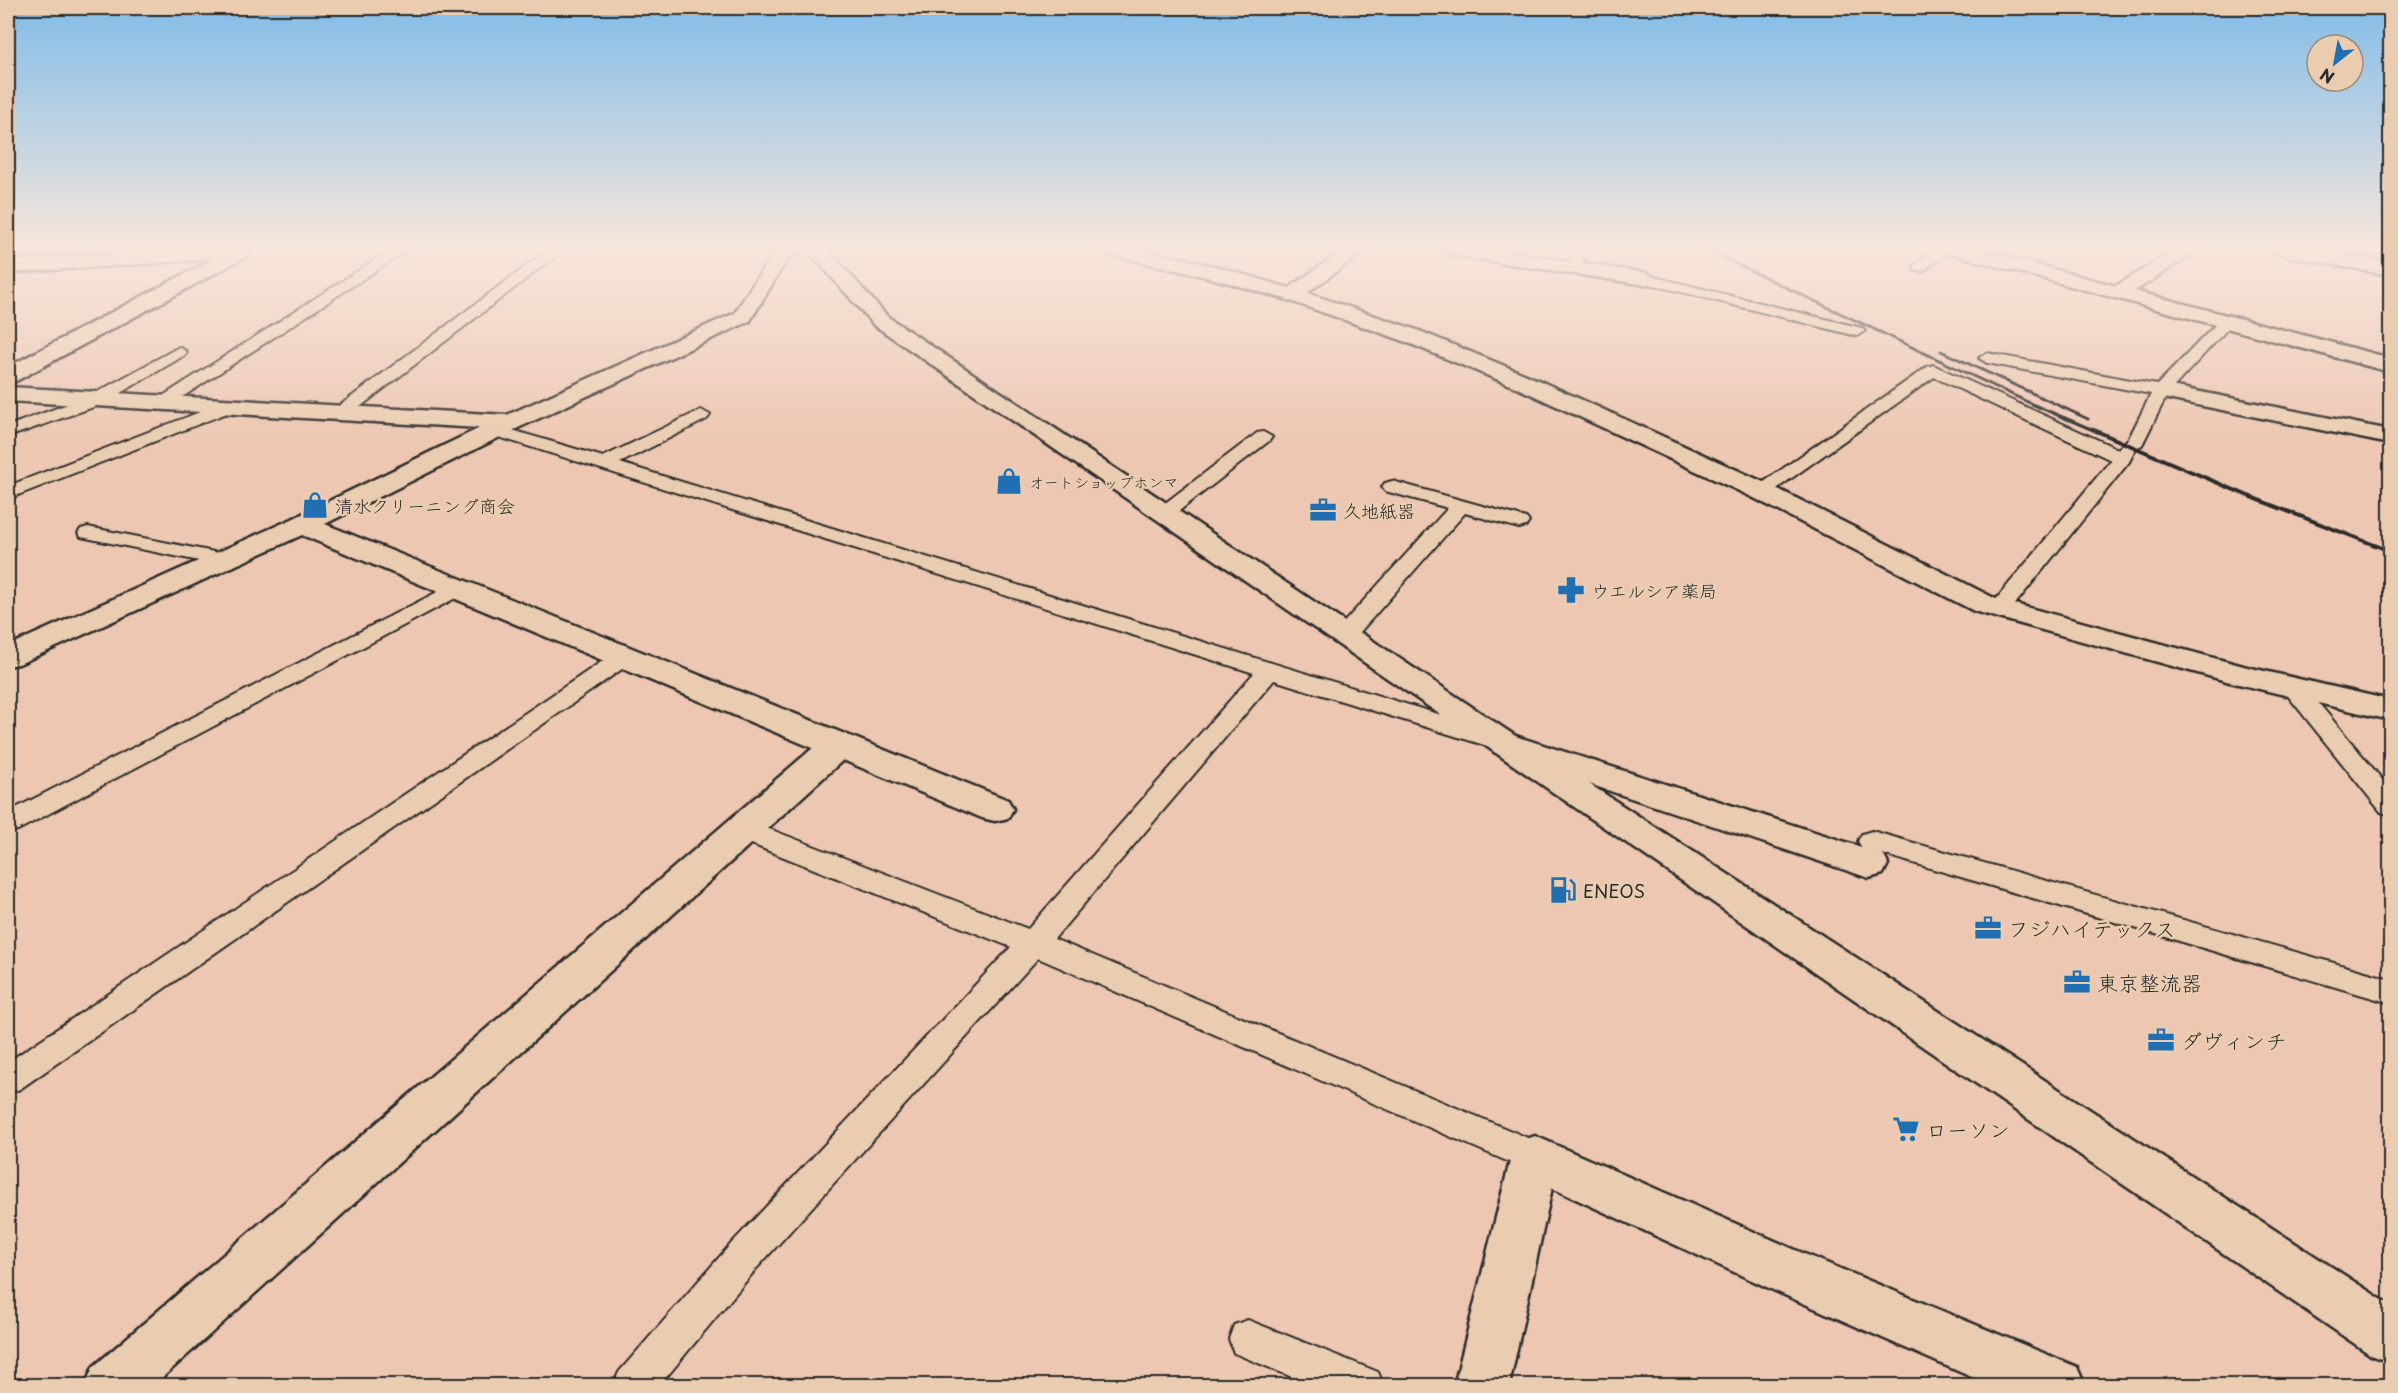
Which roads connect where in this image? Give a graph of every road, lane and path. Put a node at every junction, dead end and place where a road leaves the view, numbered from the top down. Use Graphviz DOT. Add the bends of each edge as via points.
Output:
graph roads {
  1 [pos="142,314"];
  2 [pos="300,314"];
  3 [pos="472,314"];
  4 [pos="745,314"];
  5 [pos="874,314"];
  6 [pos="1348,314"];
  7 [pos="1788,314"];
  8 [pos="2196,314"];
  9 [pos="2226,322"];
  10 [pos="1857,331"];
  11 [pos="179,352"];
  12 [pos="1987,358"];
  13 [pos="2391,365"];
  14 [pos="2161,391"];
  15 [pos="11,392"];
  16 [pos="96,399"];
  17 [pos="161,403"];
  18 [pos="226,407"];
  19 [pos="341,413"];
  20 [pos="701,415"];
  21 [pos="503,426"];
  22 [pos="8,432"];
  23 [pos="1263,437"];
  24 [pos="2391,437"];
  25 [pos="2122,458"];
  26 [pos="604,464"];
  27 [pos="1392,487"];
  28 [pos="1761,491"];
  29 [pos="8,493"];
  30 [pos="1461,506"];
  31 [pos="1163,514"];
  32 [pos="1519,522"];
  33 [pos="302,525"];
  34 [pos="88,533"];
  35 [pos="224,560"];
  36 [pos="457,588"];
  37 [pos="2000,608"];
  38 [pos="1345,635"];
  39 [pos="8,657"];
  40 [pos="624,657"];
  41 [pos="1271,669"];
  42 [pos="2293,687"];
  43 [pos="2391,710"];
  44 [pos="1502,742"];
  45 [pos="838,745"];
  46 [pos="2391,806"];
  47 [pos="995,809"];
  48 [pos="8,823"];
  49 [pos="741,829"];
  50 [pos="1871,852"];
  51 [pos="1033,943"];
  52 [pos="2391,991"];
  53 [pos="8,1079"];
  54 [pos="1535,1157"];
  55 [pos="2391,1336"];
  56 [pos="1248,1339"];
  57 [pos="112,1386"];
  58 [pos="633,1386"];
  59 [pos="1364,1386"];
  60 [pos="1481,1386"];
  61 [pos="2058,1386"];
  1 -- 15 [label="main road"];
  2 -- 17 [label="lane"];
  3 -- 19 [label="lane"];
  4 -- 21 [label="main road"];
  5 -- 31 [label="main road"];
  6 -- 28 [label="main road" via="1521,381"];
  7 -- 10 [label="lane"];
  8 -- 9 [label="main road"];
  9 -- 13 [label="main road"];
  9 -- 14 [label="lane"];
  11 -- 16 [label="lane"];
  12 -- 14 [label="lane"];
  14 -- 24 [label="main road"];
  14 -- 25 [label="lane" via="2143,431"];
  15 -- 16 [label="main road"];
  16 -- 17 [label="main road"];
  16 -- 22 [label="lane"];
  17 -- 18 [label="main road"];
  18 -- 19 [label="main road"];
  18 -- 29 [label="lane"];
  19 -- 21 [label="main road"];
  20 -- 26 [label="lane"];
  21 -- 26 [label="lane"];
  21 -- 33 [label="main road"];
  23 -- 31 [label="lane"];
  25 -- 28 [label="lane" via="1933,370"];
  25 -- 37 [label="lane"];
  26 -- 41 [label="lane"];
  27 -- 30 [label="lane"];
  28 -- 37 [label="main road" via="1985,605"];
  30 -- 32 [label="lane"];
  30 -- 38 [label="lane"];
  31 -- 38 [label="main road"];
  33 -- 35 [label="main road"];
  33 -- 36 [label="main road"];
  34 -- 35 [label="lane"];
  35 -- 39 [label="main road"];
  36 -- 40 [label="main road"];
  36 -- 48 [label="lane"];
  37 -- 42 [label="main road"];
  38 -- 44 [label="main road"];
  40 -- 45 [label="main road"];
  40 -- 53 [label="lane"];
  41 -- 44 [label="lane"];
  41 -- 51 [label="lane"];
  42 -- 43 [label="main road"];
  42 -- 46 [label="lane"];
  44 -- 50 [label="main road"];
  44 -- 55 [label="main road"];
  45 -- 47 [label="main road"];
  45 -- 49 [label="main road"];
  49 -- 51 [label="lane"];
  49 -- 57 [label="main road"];
  50 -- 52 [label="lane"];
  51 -- 54 [label="lane"];
  51 -- 58 [label="lane" via="743,1257"];
  54 -- 60 [label="main road"];
  54 -- 61 [label="main road" via="1789,1272"];
  56 -- 59 [label="lane"];
}
